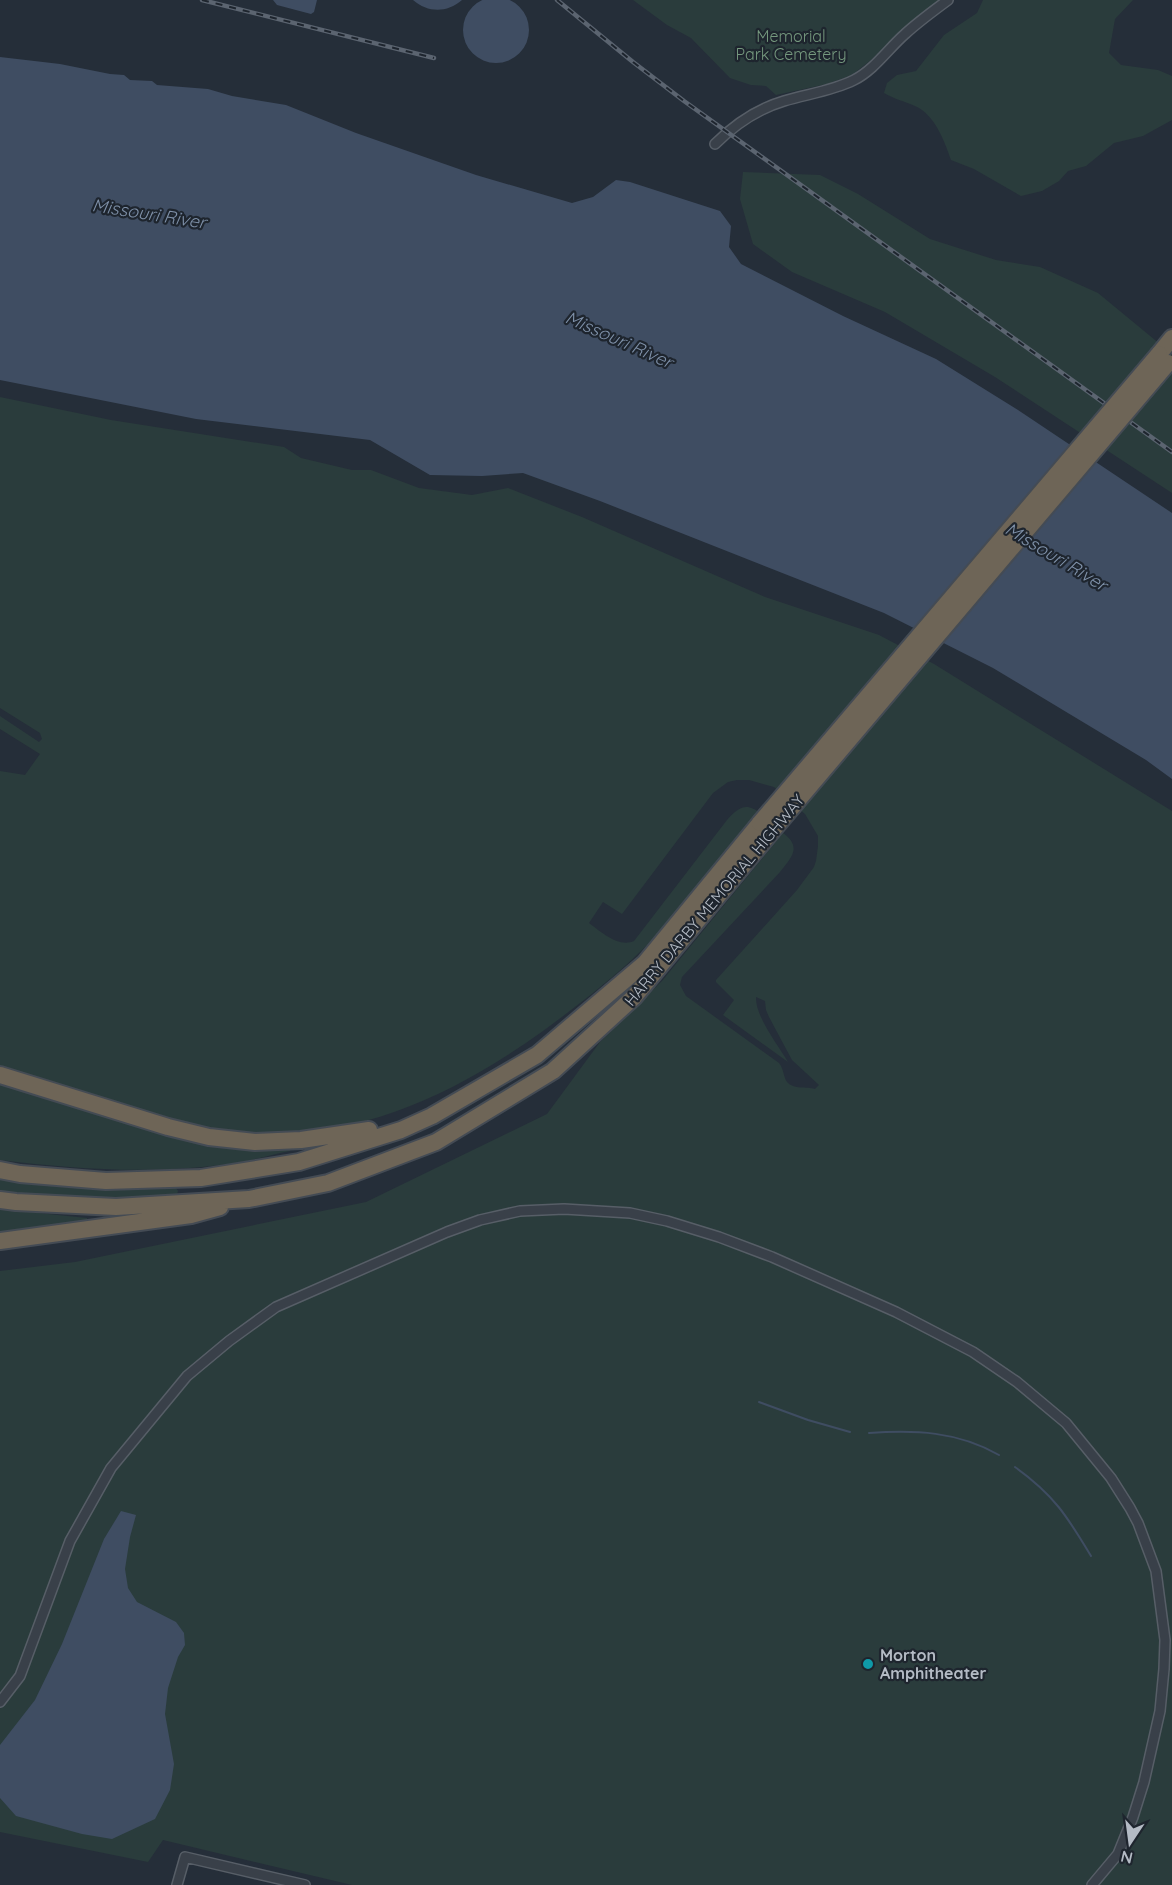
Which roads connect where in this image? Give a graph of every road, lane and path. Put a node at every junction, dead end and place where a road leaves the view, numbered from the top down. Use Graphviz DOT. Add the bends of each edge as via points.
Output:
graph roads {
  1 [pos="948,0"];
  2 [pos="715,144"];
  3 [pos="1172,338"];
  4 [pos="1166,358"];
  5 [pos="766,828"];
  6 [pos="0,1075"];
  7 [pos="432,1116"];
  8 [pos="0,1170"];
  9 [pos="249,1199"];
  10 [pos="0,1200"];
  11 [pos="0,1241"];
  12 [pos="0,1702"];
  13 [pos="177,1885"];
  14 [pos="305,1885"];
  15 [pos="1092,1885"];
  1 -- 2 [label="street" via="856,79 752,114"];
  3 -- 4 [label="highway, HARRY DARBY MEMORIAL HIGHWAY"];
  4 -- 5 [label="highway, HARRY DARBY MEMORIAL HIGHWAY, bridge"];
  5 -- 7 [label="highway, HARRY DARBY MEMORIAL HIGHWAY" via="645,963 537,1054"];
  5 -- 9 [label="highway, HARRY DARBY MEMORIAL HIGHWAY" via="634,997 553,1071 436,1142 328,1183"];
  6 -- 7 [label="highway" via="168,1127 255,1142 352,1134"];
  7 -- 8 [label="highway, HARRY DARBY MEMORIAL HIGHWAY" via="401,1130 298,1161 201,1178 106,1181"];
  9 -- 10 [label="highway, HARRY DARBY MEMORIAL HIGHWAY" via="116,1207"];
  9 -- 11 [label="highway" via="191,1215"];
  12 -- 15 [label="street" via="20,1676 70,1541 111,1468 188,1376 229,1341 276,1307 480,1220 520,1211 630,1213 719,1237 772,1257 896,1312 973,1352 1066,1423 1110,1478 1138,1523 1156,1571 1165,1640 1164,1669 1158,1721 1133,1817 1118,1854"];
  13 -- 14 [label="street" via="185,1857"];
}
